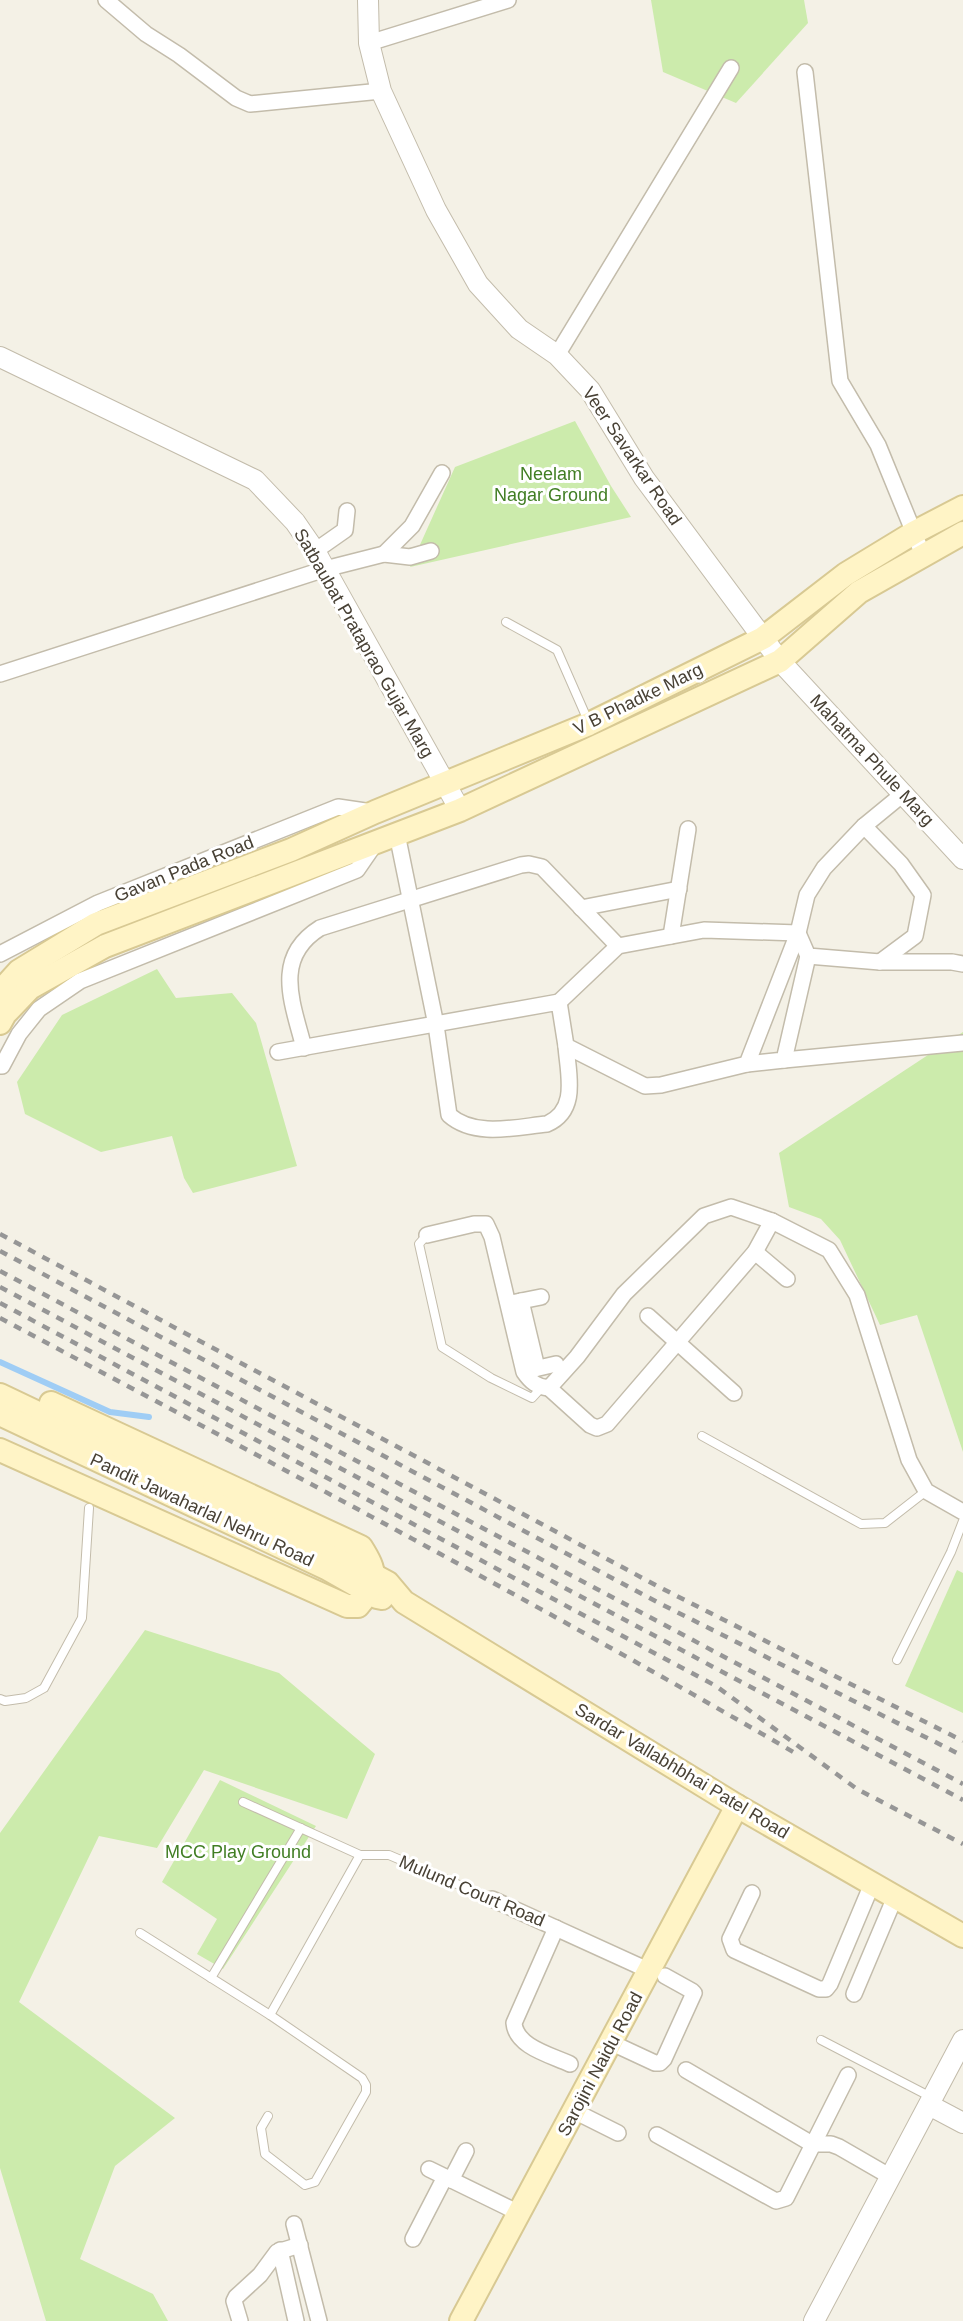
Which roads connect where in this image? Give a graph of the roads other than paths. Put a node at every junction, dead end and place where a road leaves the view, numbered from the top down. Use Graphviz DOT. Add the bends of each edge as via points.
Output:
graph roads {
  1 [pos="106,0"];
  2 [pos="368,0"];
  3 [pos="508,0"];
  4 [pos="369,42"];
  5 [pos="731,69"];
  6 [pos="805,72"];
  7 [pos="381,91"];
  8 [pos="557,355"];
  9 [pos="0,357"];
  10 [pos="442,473"];
  11 [pos="347,511"];
  12 [pos="955,511"];
  13 [pos="915,532"];
  14 [pos="961,534"];
  15 [pos="315,551"];
  16 [pos="431,551"];
  17 [pos="384,554"];
  18 [pos="922,555"];
  19 [pos="324,569"];
  20 [pos="506,622"];
  21 [pos="763,638"];
  22 [pos="780,661"];
  23 [pos="0,674"];
  24 [pos="589,724"];
  25 [pos="445,784"];
  26 [pos="903,794"];
  27 [pos="460,810"];
  28 [pos="375,812"];
  29 [pos="864,826"];
  30 [pos="688,829"];
  31 [pos="387,837"];
  32 [pos="963,859"];
  33 [pos="680,889"];
  34 [pos="410,900"];
  35 [pos="581,908"];
  36 [pos="798,933"];
  37 [pos="671,936"];
  38 [pos="618,946"];
  39 [pos="0,954"];
  40 [pos="808,956"];
  41 [pos="880,962"];
  42 [pos="963,964"];
  43 [pos="0,992"];
  44 [pos="559,1002"];
  45 [pos="0,1023"];
  46 [pos="436,1025"];
  47 [pos="963,1043"];
  48 [pos="566,1046"];
  49 [pos="304,1048"];
  50 [pos="278,1052"];
  51 [pos="784,1060"];
  52 [pos="747,1064"];
  53 [pos="0,1065"];
  54 [pos="772,1221"];
  55 [pos="427,1235"];
  56 [pos="755,1252"];
  57 [pos="787,1279"];
  58 [pos="541,1297"];
  59 [pos="515,1302"];
  60 [pos="648,1316"];
  61 [pos="676,1342"];
  62 [pos="556,1364"];
  63 [pos="531,1370"];
  64 [pos="0,1382"];
  65 [pos="546,1388"];
  66 [pos="734,1393"];
  67 [pos="0,1395"];
  68 [pos="0,1414"];
  69 [pos="702,1436"];
  70 [pos="90,1449"];
  71 [pos="0,1450"];
  72 [pos="926,1491"];
  73 [pos="89,1508"];
  74 [pos="963,1512"];
  75 [pos="963,1521"];
  76 [pos="372,1584"];
  77 [pos="897,1660"];
  78 [pos="0,1699"];
  79 [pos="243,1802"];
  80 [pos="737,1806"];
  81 [pos="300,1828"];
  82 [pos="360,1855"];
  83 [pos="872,1884"];
  84 [pos="752,1893"];
  85 [pos="895,1897"];
  86 [pos="492,1899"];
  87 [pos="556,1928"];
  88 [pos="140,1933"];
  89 [pos="963,1936"];
  90 [pos="657,1974"];
  91 [pos="211,1978"];
  92 [pos="854,1994"];
  93 [pos="270,2015"];
  94 [pos="821,2040"];
  95 [pos="963,2040"];
  96 [pos="612,2043"];
  97 [pos="570,2064"];
  98 [pos="686,2070"];
  99 [pos="848,2074"];
  100 [pos="931,2101"];
  101 [pos="574,2111"];
  102 [pos="268,2116"];
  103 [pos="963,2122"];
  104 [pos="618,2133"];
  105 [pos="657,2135"];
  106 [pos="812,2144"];
  107 [pos="466,2151"];
  108 [pos="429,2169"];
  109 [pos="891,2177"];
  110 [pos="448,2179"];
  111 [pos="519,2213"];
  112 [pos="294,2224"];
  113 [pos="413,2239"];
  114 [pos="300,2245"];
  115 [pos="280,2250"];
  116 [pos="240,2321"];
  117 [pos="296,2321"];
  118 [pos="319,2321"];
  119 [pos="461,2321"];
  120 [pos="814,2321"];
  1 -- 7 [label="street" via="146,34 250,104"];
  2 -- 4 [label="street, Veer Savarkar Road"];
  3 -- 4 [label="street"];
  4 -- 7 [label="street, Veer Savarkar Road"];
  5 -- 8 [label="street"];
  6 -- 13 [label="street" via="840,381 878,445"];
  7 -- 8 [label="street, Veer Savarkar Road" via="436,210 478,284 519,328"];
  8 -- 21 [label="street, Veer Savarkar Road" via="590,390 644,478"];
  9 -- 15 [label="street, Satbaubat Prataprao Gujar Marg" via="255,480 295,522"];
  10 -- 17 [label="street" via="412,526"];
  11 -- 15 [label="street" via="345,530"];
  12 -- 13 [label="main road, V B Phadke Marg"];
  12 -- 14 [label="main road"];
  13 -- 18 [label="street"];
  13 -- 21 [label="main road, V B Phadke Marg" via="846,574"];
  14 -- 18 [label="main road, V B Phadke Marg"];
  15 -- 19 [label="street, Satbaubat Prataprao Gujar Marg"];
  16 -- 17 [label="street" via="410,557"];
  17 -- 19 [label="street"];
  18 -- 22 [label="main road, V B Phadke Marg" via="859,592"];
  19 -- 23 [label="street"];
  19 -- 25 [label="street, Satbaubat Prataprao Gujar Marg"];
  20 -- 24 [label="lane" via="557,650"];
  21 -- 22 [label="street, Veer Savarkar Road"];
  21 -- 24 [label="main road, V B Phadke Marg"];
  22 -- 26 [label="street, Mahatma Phule Marg"];
  22 -- 27 [label="main road, V B Phadke Marg"];
  24 -- 25 [label="main road, V B Phadke Marg"];
  25 -- 27 [label="street, Satbaubat Prataprao Gujar Marg"];
  25 -- 28 [label="main road, V B Phadke Marg"];
  26 -- 29 [label="street"];
  26 -- 32 [label="street, Mahatma Phule Marg"];
  27 -- 31 [label="main road, V B Phadke Marg"];
  28 -- 39 [label="street, Gavan Pada Road" via="338,807 98,903"];
  28 -- 43 [label="main road, V B Phadke Marg" via="291,850 96,924 20,971"];
  29 -- 36 [label="street" via="824,868 807,895"];
  29 -- 41 [label="street" via="901,864 923,895 915,936"];
  30 -- 33 [label="street"];
  31 -- 34 [label="street"];
  31 -- 45 [label="main road, V B Phadke Marg" via="105,946 30,988"];
  31 -- 53 [label="street" via="357,870 80,981 39,1009"];
  33 -- 35 [label="street"];
  33 -- 37 [label="street"];
  34 -- 35 [label="street" via="529,864 543,867"];
  34 -- 46 [label="street"];
  34 -- 49 [label="street" via="320,928 300,946 289,971 289,984"];
  35 -- 38 [label="street"];
  36 -- 37 [label="street" via="722,929"];
  36 -- 40 [label="street"];
  36 -- 52 [label="street"];
  37 -- 38 [label="street"];
  38 -- 44 [label="street"];
  40 -- 41 [label="street"];
  40 -- 51 [label="street"];
  41 -- 42 [label="street"];
  44 -- 46 [label="street"];
  44 -- 48 [label="street"];
  46 -- 48 [label="street" via="449,1115 457,1122 486,1130 548,1125 557,1120 570,1093"];
  46 -- 49 [label="street"];
  47 -- 51 [label="street"];
  48 -- 52 [label="street" via="645,1086"];
  49 -- 50 [label="street"];
  51 -- 52 [label="street"];
  54 -- 56 [label="street"];
  54 -- 65 [label="street" via="731,1207 704,1216 624,1294 577,1357"];
  54 -- 72 [label="street" via="829,1250 856,1295 909,1460"];
  55 -- 59 [label="street" via="486,1224"];
  55 -- 65 [label="lane" via="419,1244 442,1347 532,1398"];
  56 -- 57 [label="street"];
  56 -- 61 [label="street"];
  58 -- 59 [label="street"];
  59 -- 63 [label="street"];
  60 -- 61 [label="street"];
  61 -- 65 [label="street" via="603,1426 590,1425"];
  61 -- 66 [label="street"];
  62 -- 63 [label="street"];
  63 -- 65 [label="street" via="531,1382"];
  64 -- 76 [label="main road" via="361,1547 372,1564"];
  67 -- 70 [label="main road, Pandit Jawaharlal Nehru Road"];
  68 -- 70 [label="main road, Pandit Jawaharlal Nehru Road"];
  69 -- 72 [label="lane" via="861,1524 885,1523"];
  70 -- 76 [label="main road, Pandit Jawaharlal Nehru Road" via="326,1568"];
  70 -- 76 [label="main road, Pandit Jawaharlal Nehru Road" via="334,1554"];
  71 -- 76 [label="main road" via="347,1606 358,1606"];
  72 -- 74 [label="street"];
  73 -- 78 [label="lane" via="82,1618 44,1688 26,1698"];
  75 -- 77 [label="lane"];
  76 -- 80 [label="main road, Sardar Vallabhbhai Patel Road" via="388,1583 404,1602"];
  79 -- 81 [label="lane"];
  80 -- 83 [label="main road, Sardar Vallabhbhai Patel Road"];
  80 -- 90 [label="main road, Sarojini Naidu Road"];
  81 -- 82 [label="lane"];
  81 -- 91 [label="lane"];
  82 -- 86 [label="lane, Mulund Court Road" via="389,1855"];
  82 -- 93 [label="lane"];
  83 -- 84 [label="street" via="826,1989 734,1950 729,1939"];
  83 -- 85 [label="main road, Sardar Vallabhbhai Patel Road"];
  85 -- 89 [label="main road, Sardar Vallabhbhai Patel Road"];
  85 -- 92 [label="street"];
  86 -- 87 [label="street, Mulund Court Road"];
  87 -- 90 [label="street, Mulund Court Road"];
  87 -- 97 [label="street" via="514,2023 521,2040"];
  88 -- 91 [label="lane"];
  90 -- 96 [label="main road, Sarojini Naidu Road"];
  90 -- 96 [label="street, Mulund Court Road" via="694,1993 664,2060 655,2063"];
  91 -- 93 [label="lane"];
  93 -- 102 [label="lane" via="362,2078 366,2092 315,2182 309,2185 265,2154 261,2128"];
  94 -- 100 [label="lane"];
  95 -- 100 [label="street"];
  96 -- 101 [label="main road, Sarojini Naidu Road"];
  98 -- 106 [label="street"];
  99 -- 106 [label="street"];
  100 -- 103 [label="street"];
  100 -- 109 [label="street"];
  101 -- 104 [label="street"];
  101 -- 111 [label="main road, Sarojini Naidu Road"];
  105 -- 106 [label="street" via="776,2201 786,2198"];
  106 -- 109 [label="street" via="839,2147"];
  107 -- 110 [label="street"];
  108 -- 110 [label="street"];
  109 -- 120 [label="street"];
  110 -- 111 [label="street"];
  110 -- 113 [label="street"];
  111 -- 119 [label="main road, Sarojini Naidu Road"];
  112 -- 114 [label="street"];
  114 -- 115 [label="street"];
  114 -- 118 [label="street"];
  115 -- 116 [label="street" via="236,2297"];
  115 -- 117 [label="street"];
}
